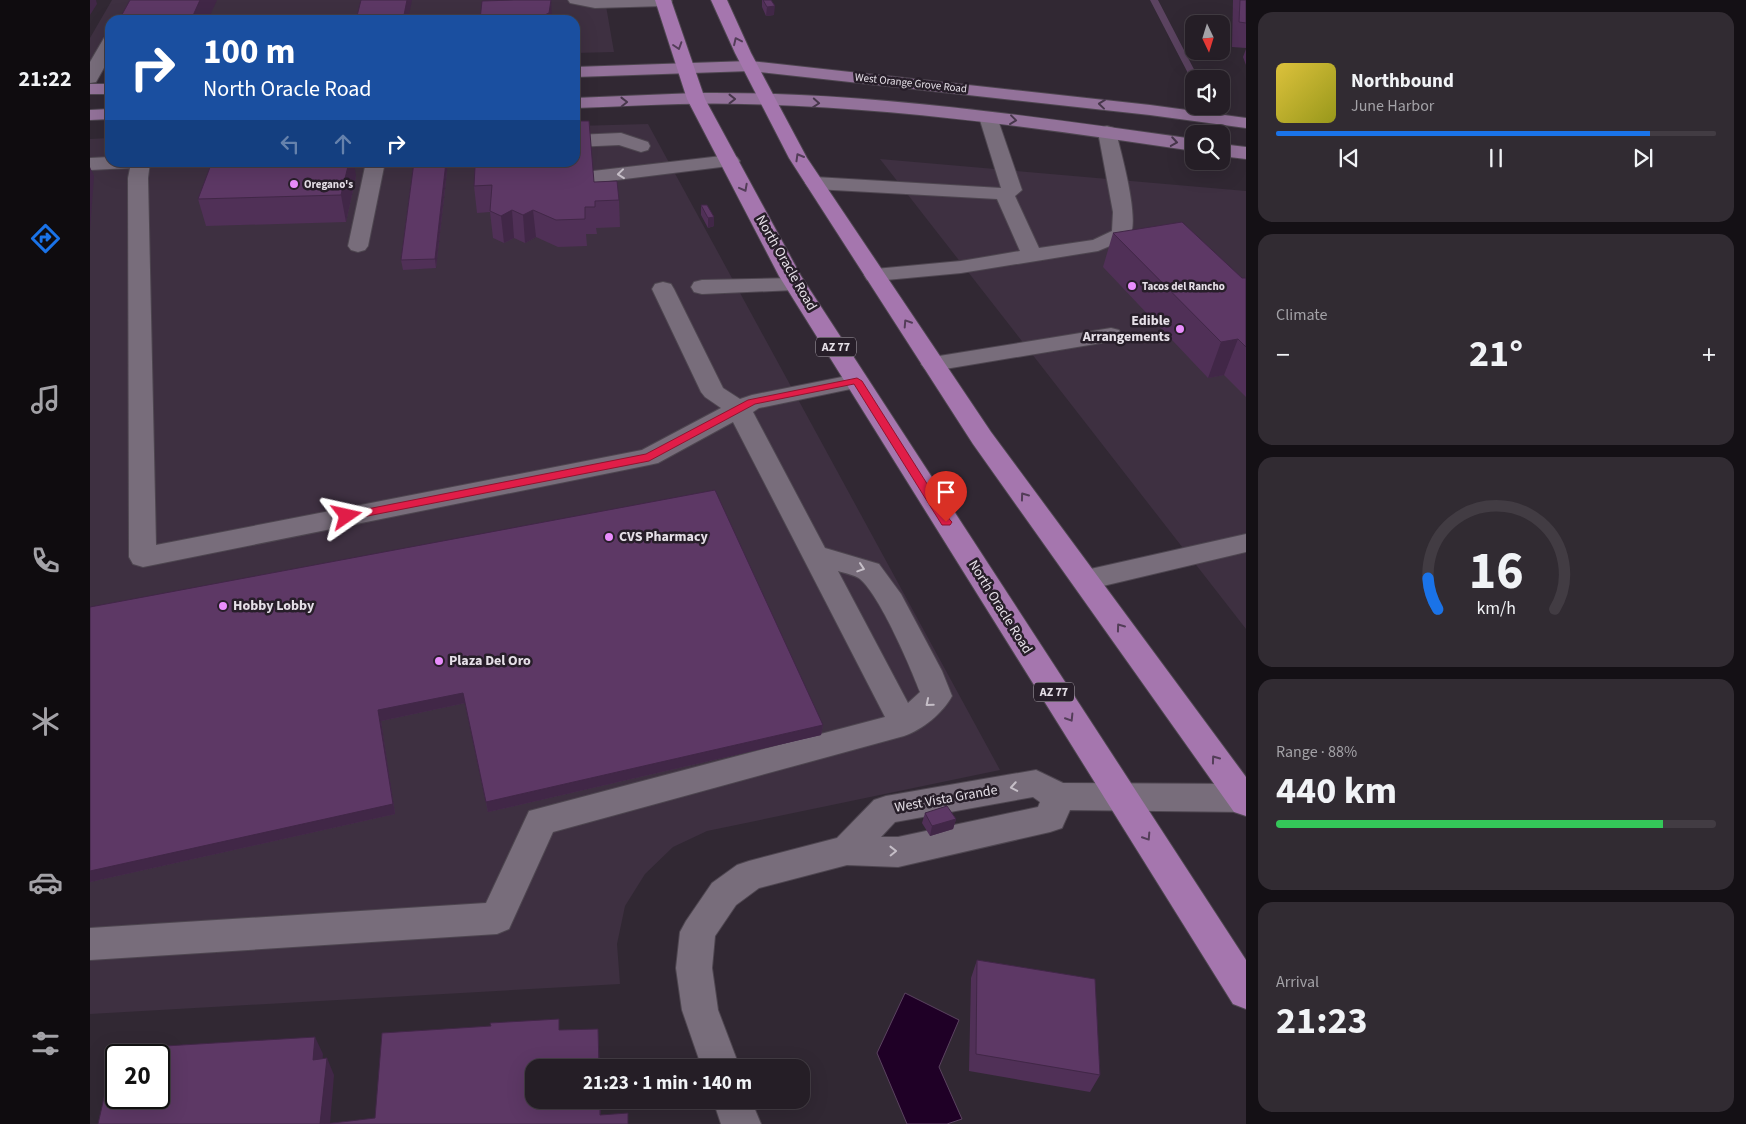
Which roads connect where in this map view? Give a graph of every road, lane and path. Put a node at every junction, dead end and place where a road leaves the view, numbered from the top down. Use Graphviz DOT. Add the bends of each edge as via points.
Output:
graph roads {
  1 [pos="576,0"];
  2 [pos="719,0"];
  3 [pos="663,1"];
  4 [pos="105,50"];
  5 [pos="750,66"];
  6 [pos="685,68"];
  7 [pos="580,72"];
  8 [pos="90,78"];
  9 [pos="90,89"];
  10 [pos="105,89"];
  11 [pos="696,99"];
  12 [pos="768,99"];
  13 [pos="580,103"];
  14 [pos="105,114"];
  15 [pos="90,115"];
  16 [pos="988,116"];
  17 [pos="1246,123"];
  18 [pos="1107,132"];
  19 [pos="580,141"];
  20 [pos="1185,145"];
  21 [pos="641,146"];
  22 [pos="1230,151"];
  23 [pos="1246,153"];
  24 [pos="730,162"];
  25 [pos="105,163"];
  26 [pos="90,164"];
  27 [pos="140,167"];
  28 [pos="375,167"];
  29 [pos="495,167"];
  30 [pos="522,175"];
  31 [pos="593,177"];
  32 [pos="814,183"];
  33 [pos="1004,194"];
  34 [pos="358,246"];
  35 [pos="1032,255"];
  36 [pos="875,275"];
  37 [pos="796,284"];
  38 [pos="702,287"];
  39 [pos="663,289"];
  40 [pos="1111,334"];
  41 [pos="933,364"];
  42 [pos="857,381"];
  43 [pos="739,409"];
  44 [pos="1246,543"];
  45 [pos="814,554"];
  46 [pos="1086,580"];
  47 [pos="904,724"];
  48 [pos="1059,796"];
  49 [pos="1120,796"];
  50 [pos="1245,799"];
  51 [pos="847,850"];
  52 [pos="90,944"];
  53 [pos="1246,992"];
  54 [pos="718,1059"];
  55 [pos="735,1109"];
  56 [pos="741,1124"];
  1 -- 3 [label="street" via="595,3"];
  5 -- 2 [label="highway, one-way"];
  3 -- 6 [label="highway, North Oracle Road / AZ 77, one-way"];
  4 -- 8 [label="street"];
  5 -- 6 [label="main road, West Orange Grove Road"];
  5 -- 12 [label="highway"];
  17 -- 5 [label="main road, West Orange Grove Road, one-way"];
  6 -- 7 [label="main road, West Orange Grove Road"];
  6 -- 11 [label="highway, North Oracle Road / AZ 77"];
  9 -- 10 [label="main road"];
  11 -- 12 [label="main road, West Orange Grove Road, one-way"];
  13 -- 11 [label="main road, West Orange Grove Road, one-way"];
  11 -- 24 [label="highway, North Oracle Road / AZ 77"];
  12 -- 16 [label="main road, West Orange Grove Road, one-way"];
  32 -- 12 [label="highway, one-way"];
  14 -- 15 [label="main road"];
  16 -- 18 [label="main road, West Orange Grove Road, one-way"];
  16 -- 33 [label="street" via="1012,190"];
  18 -- 20 [label="main road, West Orange Grove Road, one-way"];
  18 -- 35 [label="street" via="1123,212 1122,234 1098,245"];
  19 -- 21 [label="street" via="621,139"];
  22 -- 23 [label="main road"];
  24 -- 31 [label="street, one-way"];
  24 -- 37 [label="highway, North Oracle Road / AZ 77, one-way"];
  25 -- 26 [label="street"];
  27 -- 43 [label="street" via="143,557 649,457"];
  28 -- 34 [label="street"];
  29 -- 30 [label="street"];
  32 -- 33 [label="street"];
  32 -- 36 [label="highway"];
  33 -- 35 [label="street"];
  35 -- 36 [label="street" via="961,267"];
  41 -- 36 [label="highway, one-way"];
  37 -- 38 [label="street"];
  37 -- 42 [label="highway, North Oracle Road / AZ 77"];
  39 -- 43 [label="street" via="713,392"];
  40 -- 41 [label="street"];
  46 -- 41 [label="highway, one-way" via="982,438"];
  42 -- 43 [label="street" via="752,402"];
  42 -- 49 [label="highway, North Oracle Road / AZ 77, one-way"];
  43 -- 45 [label="street"];
  44 -- 46 [label="street"];
  45 -- 47 [label="street"];
  45 -- 47 [label="street, one-way" via="869,571 887,594 937,696"];
  50 -- 46 [label="highway, one-way"];
  47 -- 52 [label="street" via="541,821 497,918"];
  48 -- 49 [label="street, West Vista Grande"];
  51 -- 48 [label="street, one-way" via="898,852 1050,818"];
  48 -- 51 [label="street, West Vista Grande, one-way" via="1036,784 886,810"];
  49 -- 50 [label="street, West Vista Grande"];
  49 -- 53 [label="highway, North Oracle Road / AZ 77, one-way"];
  51 -- 54 [label="street" via="749,876 724,894 698,932 694,968 700,1010"];
  55 -- 56 [label="street"];
}
